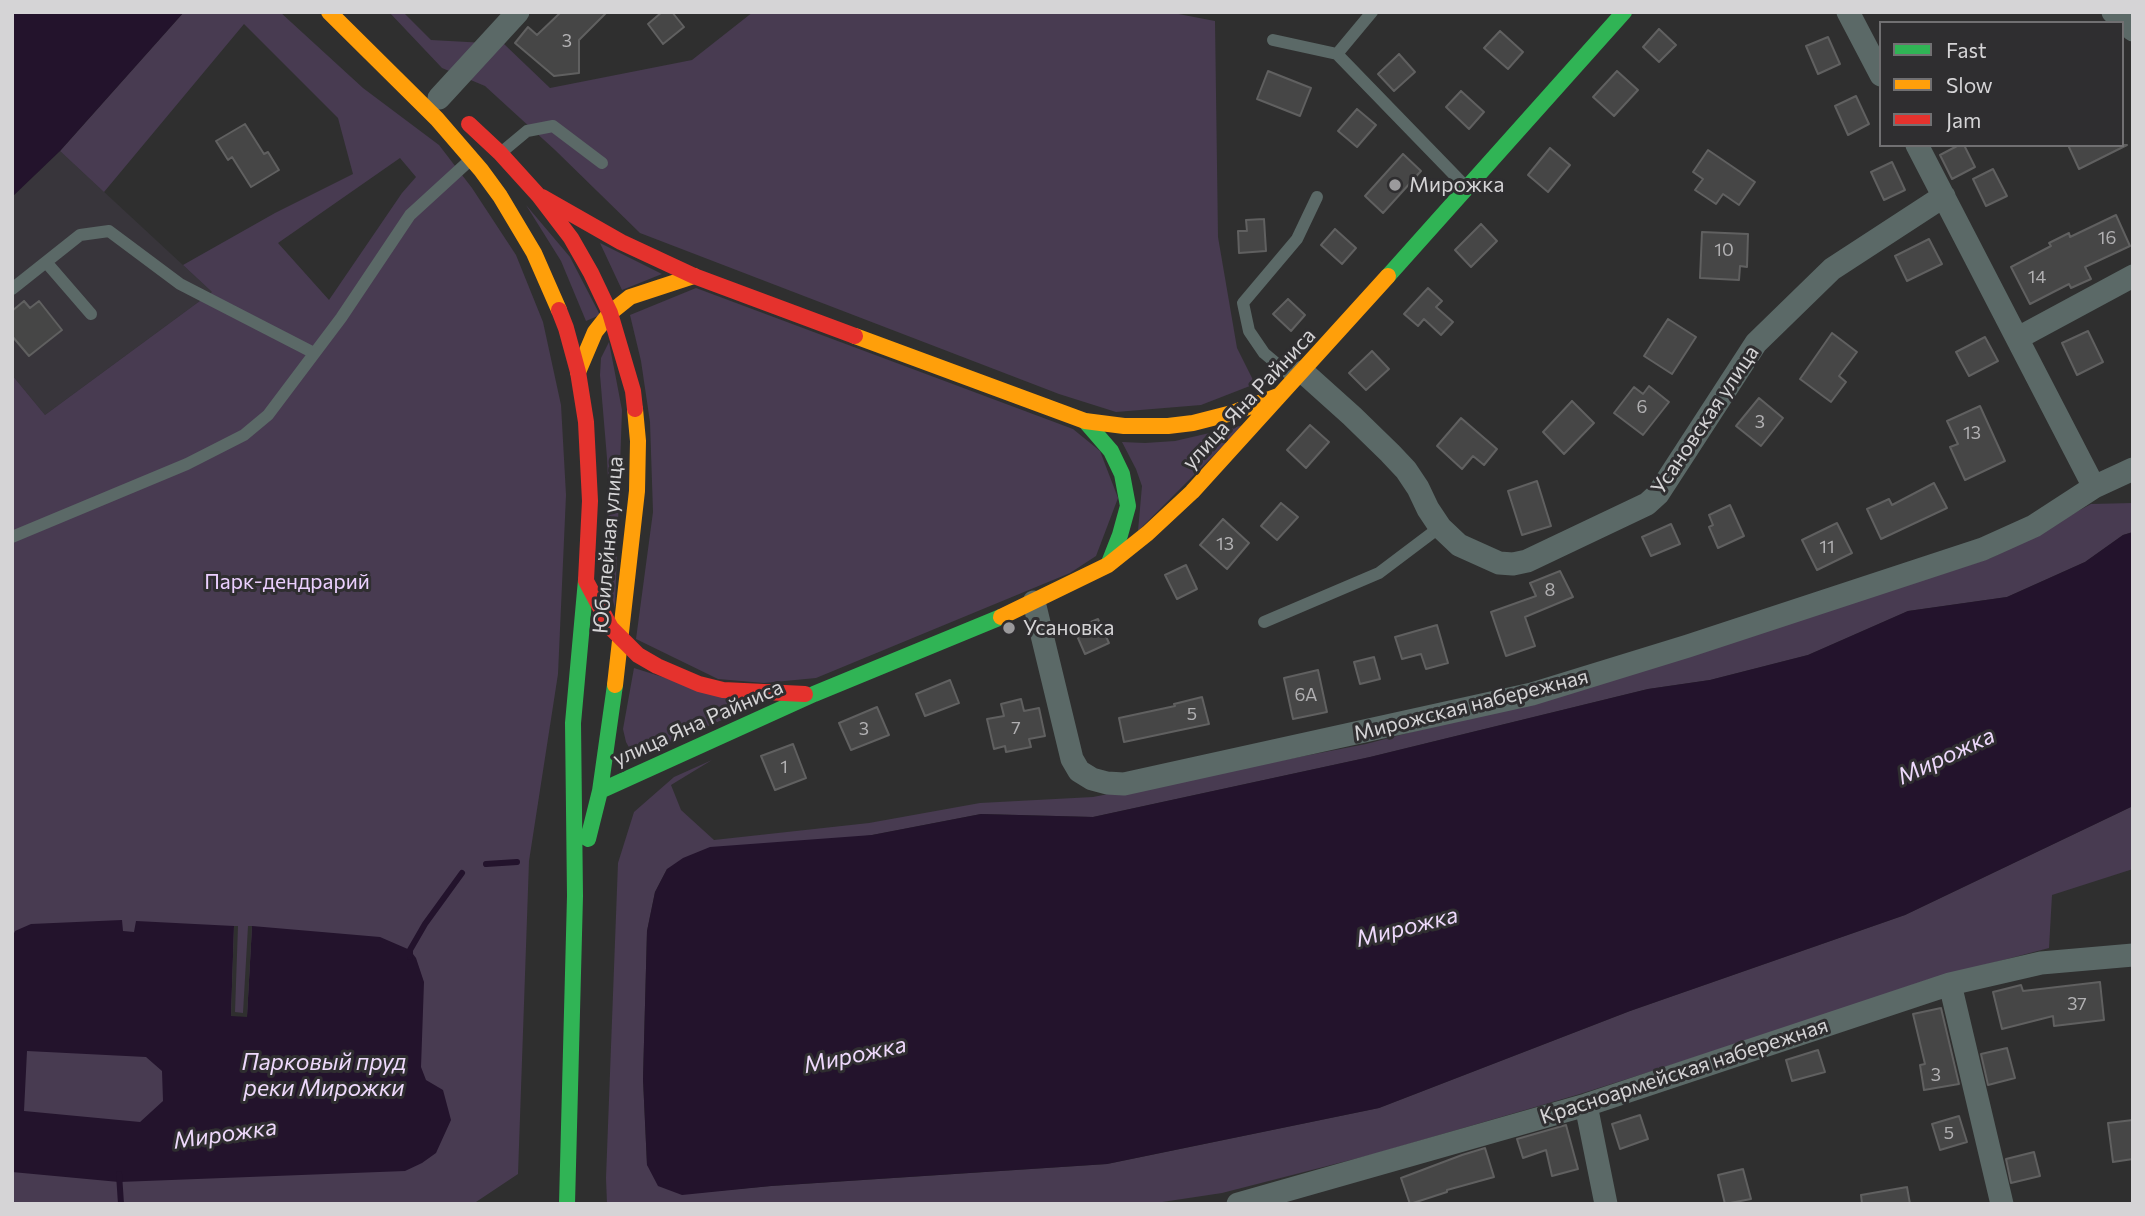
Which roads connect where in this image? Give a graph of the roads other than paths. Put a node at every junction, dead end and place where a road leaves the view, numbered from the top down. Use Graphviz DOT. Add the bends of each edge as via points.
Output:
graph roads {
  1 [pos="518,12"];
  2 [pos="1373,12"];
  3 [pos="1624,12"];
  4 [pos="1848,12"];
  5 [pos="331,14"];
  6 [pos="1273,40"];
  7 [pos="1337,54"];
  8 [pos="1879,71"];
  9 [pos="447,105"];
  10 [pos="1918,147"];
  11 [pos="500,153"];
  12 [pos="471,159"];
  13 [pos="602,163"];
  14 [pos="1467,188"];
  15 [pos="540,196"];
  16 [pos="1944,196"];
  17 [pos="1317,197"];
  18 [pos="46,262"];
  19 [pos="694,276"];
  20 [pos="2133,276"];
  21 [pos="12,289"];
  22 [pos="610,313"];
  23 [pos="91,314"];
  24 [pos="2018,338"];
  25 [pos="314,353"];
  26 [pos="578,372"];
  27 [pos="1300,376"];
  28 [pos="1284,394"];
  29 [pos="1085,421"];
  30 [pos="2133,469"];
  31 [pos="2094,487"];
  32 [pos="1440,527"];
  33 [pos="12,537"];
  34 [pos="1108,565"];
  35 [pos="586,581"];
  36 [pos="1034,602"];
  37 [pos="1264,622"];
  38 [pos="621,639"];
  39 [pos="814,694"];
  40 [pos="600,791"];
  41 [pos="575,896"];
  42 [pos="2133,955"];
  43 [pos="1950,984"];
  44 [pos="1586,1105"];
  45 [pos="567,1204"];
  46 [pos="1238,1204"];
  47 [pos="1606,1204"];
  48 [pos="2001,1204"];
  1 -- 9 [label="street" via="474,62"];
  2 -- 7 [label="lane"];
  3 -- 14 [label="street, улица Яна Райниса"];
  4 -- 8 [label="street"];
  5 -- 9 [label="street, Юбилейная улица"];
  5 -- 12 [label="street, Юбилейная улица"];
  6 -- 7 [label="lane"];
  7 -- 14 [label="lane"];
  9 -- 11 [label="street, Юбилейная улица"];
  10 -- 16 [label="street"];
  11 -- 13 [label="lane" via="527,131 553,126"];
  11 -- 15 [label="street, Юбилейная улица"];
  12 -- 25 [label="lane" via="410,215"];
  12 -- 26 [label="street, Юбилейная улица" via="534,253 566,328"];
  14 -- 27 [label="street, улица Яна Райниса"];
  15 -- 19 [label="street"];
  15 -- 22 [label="street, Юбилейная улица" via="571,238"];
  16 -- 24 [label="street"];
  16 -- 32 [label="street, Усановская улица" via="1832,269 1756,343 1658,494 1647,504 1513,564 1499,563 1459,545"];
  17 -- 27 [label="lane" via="1297,239 1243,303 1249,331 1264,353"];
  18 -- 21 [label="lane"];
  18 -- 23 [label="lane"];
  18 -- 25 [label="lane" via="80,235 109,230 180,284"];
  19 -- 22 [label="street" via="630,297"];
  19 -- 29 [label="street"];
  20 -- 24 [label="street"];
  22 -- 26 [label="street" via="595,332"];
  22 -- 38 [label="street, Юбилейная улица" via="633,391 638,441"];
  24 -- 31 [label="street"];
  25 -- 33 [label="lane" via="268,415 244,435 187,464"];
  26 -- 35 [label="street, Юбилейная улица" via="590,500"];
  27 -- 28 [label="street, улица Яна Райниса"];
  27 -- 32 [label="street, Усановская улица" via="1352,416 1398,462"];
  28 -- 29 [label="street" via="1180,425"];
  28 -- 34 [label="street, улица Яна Райниса" via="1192,492"];
  29 -- 34 [label="street" via="1111,451 1122,474 1128,506"];
  30 -- 31 [label="street, Мирожская набережная"];
  31 -- 36 [label="street, Мирожская набережная" via="2034,526 1983,549 1532,694 1124,783 1092,779 1079,771 1072,759"];
  32 -- 37 [label="lane" via="1380,573"];
  34 -- 36 [label="street, улица Яна Райниса"];
  35 -- 38 [label="street, улица Яна Райниса"];
  35 -- 41 [label="street, Юбилейная улица" via="573,723"];
  36 -- 39 [label="street, улица Яна Райниса"];
  38 -- 39 [label="street, улица Яна Райниса" via="657,666 699,684 723,690"];
  38 -- 40 [label="street, Юбилейная улица"];
  39 -- 40 [label="street, улица Яна Райниса"];
  40 -- 41 [label="street, Юбилейная улица"];
  41 -- 45 [label="street, Юбилейная улица"];
  42 -- 43 [label="street, Красноармейская набережная" via="2041,963"];
  43 -- 44 [label="street, Красноармейская набережная"];
  43 -- 48 [label="street"];
  44 -- 46 [label="street, Красноармейская набережная"];
  44 -- 47 [label="street"];
}
